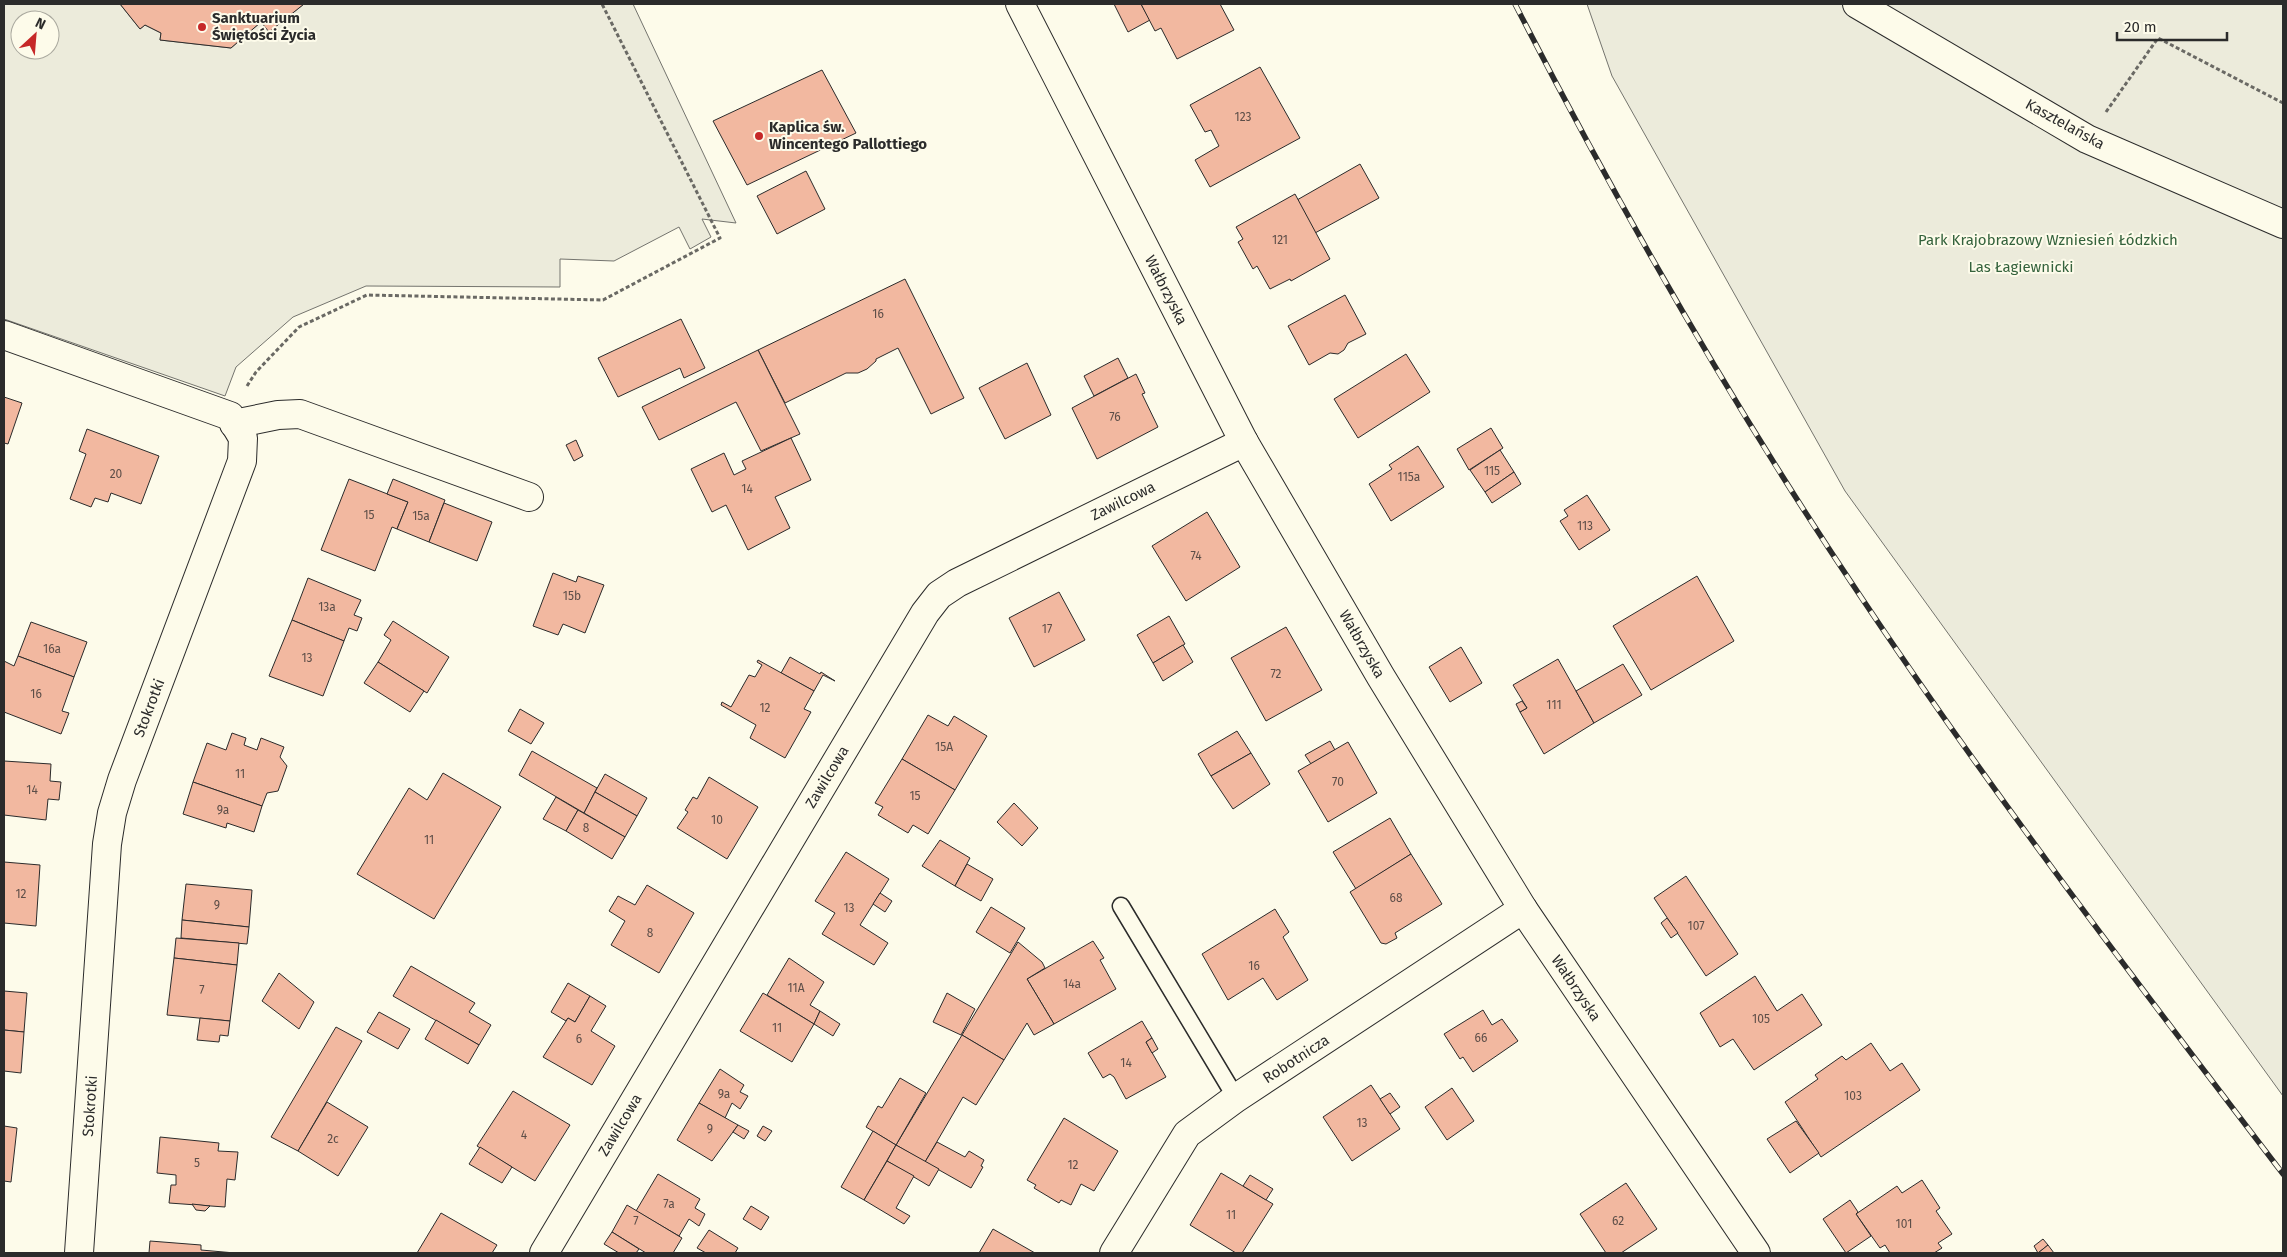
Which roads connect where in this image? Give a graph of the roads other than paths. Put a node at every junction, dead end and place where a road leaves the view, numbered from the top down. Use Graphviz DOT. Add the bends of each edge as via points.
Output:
graph roads {
  1 [pos="1020,4"];
  2 [pos="1857,4"];
  3 [pos="2283,224"];
  4 [pos="4,335"];
  5 [pos="232,420"];
  6 [pos="1244,442"];
  7 [pos="529,497"];
  8 [pos="1121,906"];
  9 [pos="1523,909"];
  10 [pos="1236,1098"];
  11 [pos="79,1253"];
  12 [pos="544,1253"];
  13 [pos="1114,1253"];
  14 [pos="1756,1253"];
  1 -- 6 [label="street, Wałbrzyska"];
  2 -- 3 [label="street, Kasztelańska" via="2087,139"];
  4 -- 5 [label="street"];
  5 -- 7 [label="street" via="300,414"];
  5 -- 11 [label="street, Stokrotki" via="243,438 242,460 112,812 107,844"];
  6 -- 9 [label="street, Wałbrzyska" via="1381,677"];
  6 -- 12 [label="street, Zawilcowa" via="957,583 940,595 920,621"];
  8 -- 10 [label="lane"];
  9 -- 10 [label="street, Robotnicza"];
  9 -- 14 [label="street, Wałbrzyska"];
  10 -- 13 [label="street, Robotnicza" via="1186,1134"];
}
